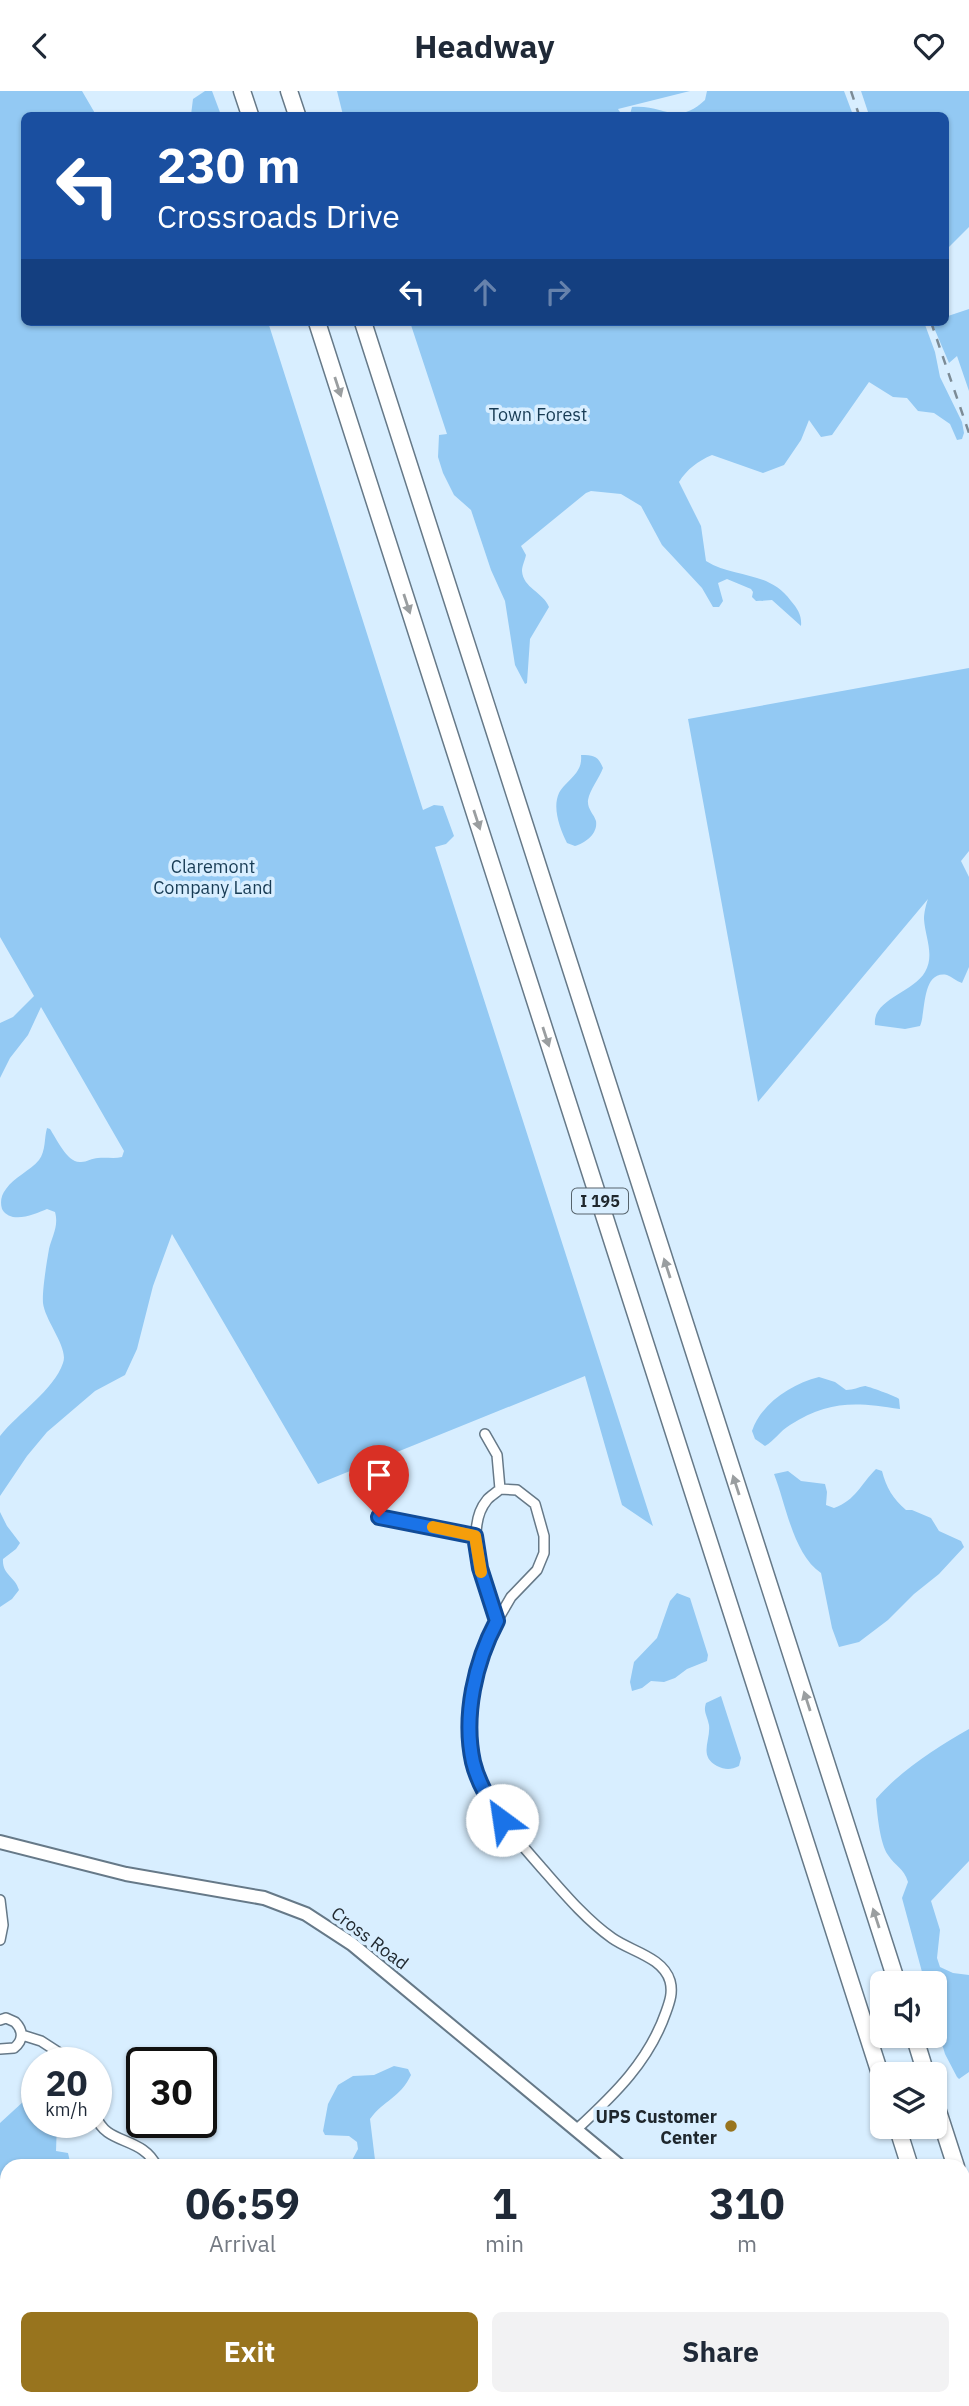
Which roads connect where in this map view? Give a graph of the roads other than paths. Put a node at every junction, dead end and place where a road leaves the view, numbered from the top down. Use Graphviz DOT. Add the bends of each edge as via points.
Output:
graph roads {
  1 [pos="242,91"];
  2 [pos="289,91"];
  3 [pos="249,112"];
  4 [pos="296,112"];
  5 [pos="318,326"];
  6 [pos="364,326"];
  7 [pos="485,1434"];
  8 [pos="500,1489"];
  9 [pos="379,1517"];
  10 [pos="475,1536"];
  11 [pos="497,1621"];
  12 [pos="0,1842"];
  13 [pos="0,1900"];
  14 [pos="0,1940"];
  15 [pos="893,1971"];
  16 [pos="0,2020"];
  17 [pos="22,2035"];
  18 [pos="49,2047"];
  19 [pos="0,2049"];
  20 [pos="876,2062"];
  21 [pos="577,2129"];
  22 [pos="112,2134"];
  23 [pos="901,2139"];
  24 [pos="947,2139"];
  25 [pos="153,2159"];
  26 [pos="612,2159"];
  27 [pos="907,2159"];
  28 [pos="953,2159"];
  1 -- 3 [label="highway"];
  2 -- 4 [label="highway"];
  5 -- 20 [label="highway, I 195, one-way"];
  15 -- 6 [label="highway, I 195, one-way"];
  7 -- 8 [label="street" via="497,1455"];
  8 -- 10 [label="street" via="486,1500"];
  8 -- 11 [label="street" via="517,1490 535,1504 544,1553 537,1570 511,1597"];
  9 -- 10 [label="street"];
  10 -- 11 [label="street"];
  11 -- 21 [label="street" via="478,1666 469,1737 487,1797 517,1840 560,1888 612,1938 656,1963 671,1986 671,1999 648,2052"];
  12 -- 21 [label="street, Cross Road" via="127,1874 264,1898 306,1914 352,1944"];
  13 -- 14 [label="street"];
  16 -- 17 [label="street" via="15,2022"];
  17 -- 18 [label="street"];
  17 -- 19 [label="street" via="18,2045"];
  21 -- 26 [label="street, Cross Road"];
  22 -- 25 [label="street" via="143,2148"];
  23 -- 27 [label="highway"];
  24 -- 28 [label="highway"];
}
